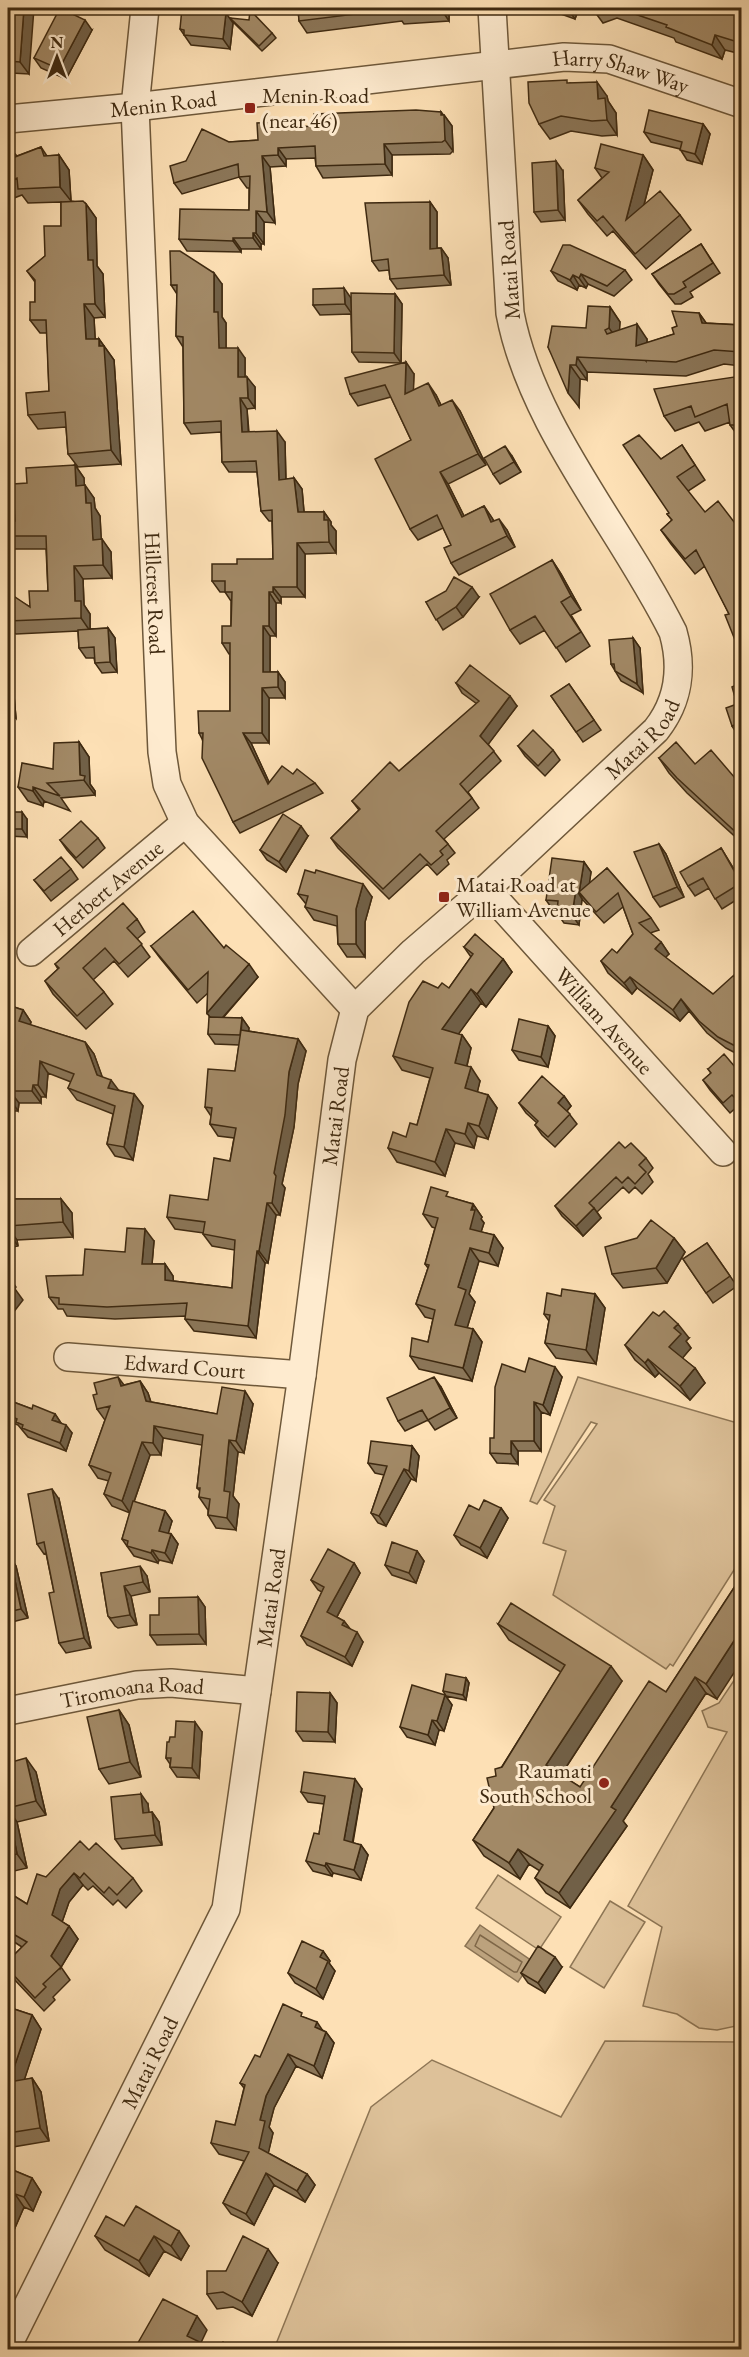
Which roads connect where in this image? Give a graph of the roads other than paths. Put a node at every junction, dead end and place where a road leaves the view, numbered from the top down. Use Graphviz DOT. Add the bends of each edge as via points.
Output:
graph roads {
  1 [pos="145,8"];
  2 [pos="492,8"];
  3 [pos="496,63"];
  4 [pos="741,104"];
  5 [pos="135,107"];
  6 [pos="8,119"];
  7 [pos="185,823"];
  8 [pos="486,889"];
  9 [pos="31,952"];
  10 [pos="355,1009"];
  11 [pos="723,1152"];
  12 [pos="68,1357"];
  13 [pos="302,1375"];
  14 [pos="257,1691"];
  15 [pos="8,1712"];
  16 [pos="8,2345"];
  1 -- 5 [label="street, Hillcrest Road"];
  2 -- 3 [label="street, Matai Road"];
  3 -- 4 [label="street, Harry Shaw Way" via="564,57 609,59"];
  3 -- 5 [label="street, Menin Road"];
  3 -- 8 [label="street, Matai Road" via="510,313 521,360 558,433 668,622 679,660 672,705 656,730"];
  5 -- 6 [label="street, Menin Road"];
  5 -- 7 [label="street, Hillcrest Road" via="162,752 167,784"];
  7 -- 9 [label="street, Herbert Avenue"];
  7 -- 10 [label="street, Hillcrest Road"];
  8 -- 10 [label="street, Matai Road"];
  8 -- 11 [label="street, William Avenue"];
  10 -- 13 [label="street, Matai Road" via="342,1060"];
  12 -- 13 [label="street, Edward Court"];
  13 -- 14 [label="street, Matai Road"];
  14 -- 15 [label="street, Tiromoana Road" via="171,1683 137,1685"];
  14 -- 16 [label="street, Matai Road" via="226,1909"];
}
